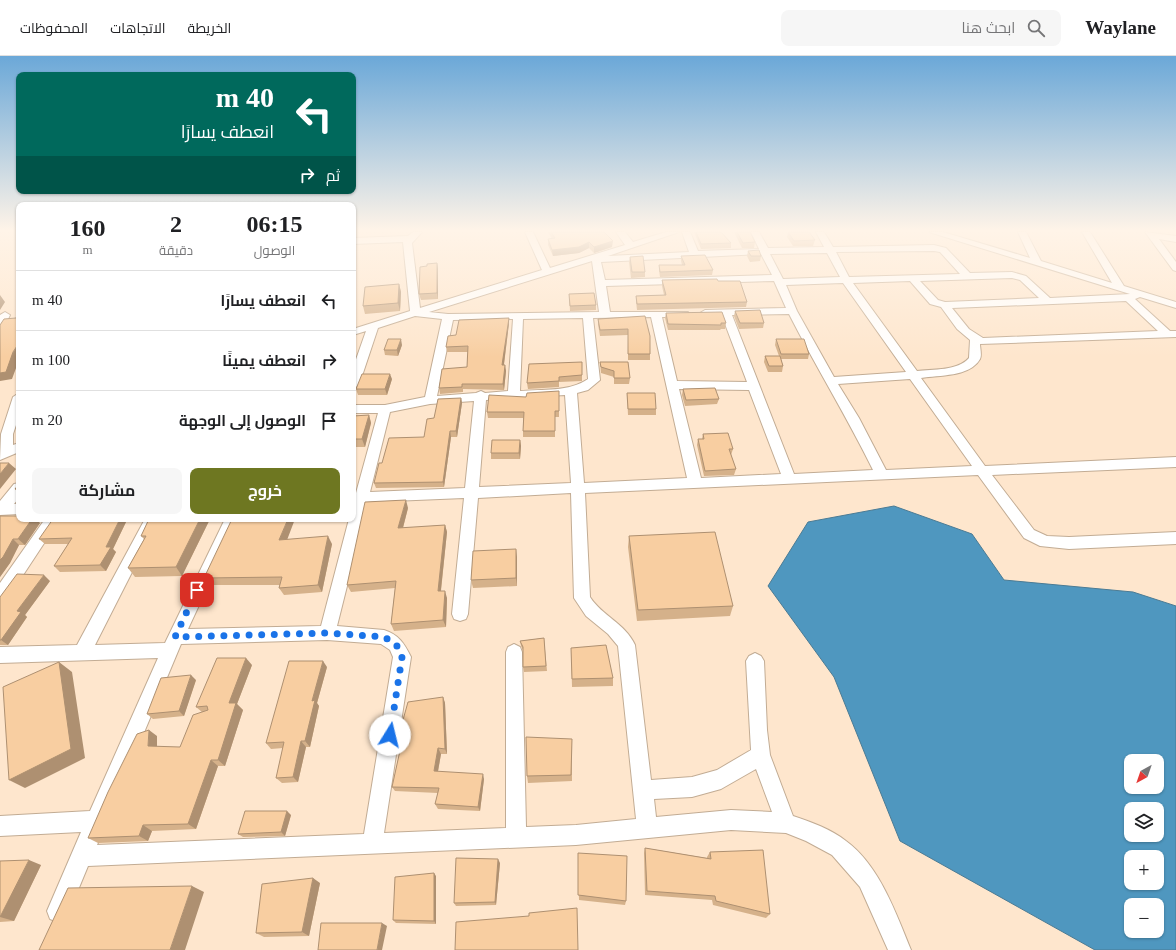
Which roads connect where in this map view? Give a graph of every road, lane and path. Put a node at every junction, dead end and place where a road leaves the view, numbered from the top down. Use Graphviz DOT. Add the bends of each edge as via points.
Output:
graph roads {
  1 [pos="411,274"];
  2 [pos="541,274"];
  3 [pos="599,274"];
  4 [pos="776,274"];
  5 [pos="843,274"];
  6 [pos="965,274"];
  7 [pos="1073,274"];
  8 [pos="1111,274"];
  9 [pos="968,277"];
  10 [pos="913,279"];
  11 [pos="779,280"];
  12 [pos="846,280"];
  13 [pos="601,283"];
  14 [pos="1120,288"];
  15 [pos="1143,295"];
  16 [pos="1128,298"];
  17 [pos="1046,300"];
  18 [pos="945,305"];
  19 [pos="1176,305"];
  20 [pos="792,311"];
  21 [pos="726,312"];
  22 [pos="415,313"];
  23 [pos="588,315"];
  24 [pos="605,315"];
  25 [pos="656,315"];
  26 [pos="448,317"];
  27 [pos="518,317"];
  28 [pos="372,326"];
  29 [pos="356,331"];
  30 [pos="1172,335"];
  31 [pos="975,340"];
  32 [pos="914,375"];
  33 [pos="356,376"];
  34 [pos="832,381"];
  35 [pos="672,386"];
  36 [pos="754,386"];
  37 [pos="572,392"];
  38 [pos="514,394"];
  39 [pos="481,395"];
  40 [pos="430,400"];
  41 [pos="16,406"];
  42 [pos="356,409"];
  43 [pos="385,409"];
  44 [pos="16,448"];
  45 [pos="3,454"];
  46 [pos="1176,462"];
  47 [pos="982,471"];
  48 [pos="882,475"];
  49 [pos="789,479"];
  50 [pos="695,483"];
  51 [pos="578,488"];
  52 [pos="16,492"];
  53 [pos="471,493"];
  54 [pos="358,498"];
  55 [pos="16,509"];
  56 [pos="1,510"];
  57 [pos="51,522"];
  58 [pos="150,522"];
  59 [pos="231,522"];
  60 [pos="352,522"];
  61 [pos="1176,538"];
  62 [pos="0,596"];
  63 [pos="460,614"];
  64 [pos="327,633"];
  65 [pos="172,644"];
  66 [pos="514,652"];
  67 [pos="82,653"];
  68 [pos="0,655"];
  69 [pos="755,661"];
  70 [pos="762,755"];
  71 [pos="643,790"];
  72 [pos="96,821"];
  73 [pos="786,823"];
  74 [pos="0,826"];
  75 [pos="647,829"];
  76 [pos="516,838"];
  77 [pos="372,845"];
  78 [pos="82,856"];
  79 [pos="50,928"];
  80 [pos="900,950"];
  1 -- 22 [label="street"];
  2 -- 22 [label="street"];
  3 -- 13 [label="street"];
  4 -- 11 [label="street"];
  5 -- 12 [label="street"];
  6 -- 9 [label="street"];
  7 -- 14 [label="street"];
  8 -- 14 [label="street"];
  9 -- 10 [label="street"];
  9 -- 17 [label="street" via="1019,276"];
  10 -- 12 [label="street"];
  10 -- 18 [label="street" via="934,302"];
  11 -- 12 [label="street"];
  11 -- 13 [label="street"];
  11 -- 20 [label="street"];
  12 -- 32 [label="street"];
  13 -- 24 [label="street"];
  14 -- 15 [label="street"];
  15 -- 16 [label="street"];
  15 -- 19 [label="street"];
  16 -- 17 [label="street"];
  16 -- 30 [label="street"];
  17 -- 18 [label="street"];
  18 -- 31 [label="street"];
  20 -- 21 [label="street"];
  20 -- 34 [label="street"];
  21 -- 25 [label="street"];
  21 -- 36 [label="street"];
  22 -- 26 [label="street"];
  22 -- 28 [label="street"];
  23 -- 24 [label="street"];
  23 -- 27 [label="street"];
  23 -- 37 [label="street" via="594,380"];
  24 -- 25 [label="street"];
  25 -- 35 [label="street"];
  26 -- 27 [label="street"];
  26 -- 40 [label="street"];
  27 -- 38 [label="street"];
  28 -- 29 [label="street"];
  28 -- 33 [label="street"];
  30 -- 31 [label="street"];
  31 -- 32 [label="street" via="975,358 969,365 960,369"];
  32 -- 34 [label="street"];
  32 -- 47 [label="street"];
  34 -- 48 [label="street"];
  35 -- 36 [label="street"];
  35 -- 50 [label="street"];
  36 -- 49 [label="street"];
  37 -- 38 [label="street"];
  37 -- 51 [label="street"];
  38 -- 39 [label="street"];
  39 -- 40 [label="street"];
  39 -- 53 [label="street"];
  40 -- 43 [label="street"];
  41 -- 45 [label="street"];
  42 -- 43 [label="street"];
  43 -- 54 [label="street"];
  44 -- 45 [label="street"];
  46 -- 47 [label="street"];
  47 -- 48 [label="street"];
  47 -- 61 [label="street" via="1029,534 1045,542"];
  48 -- 49 [label="street"];
  49 -- 50 [label="street"];
  50 -- 51 [label="street"];
  51 -- 53 [label="street"];
  51 -- 71 [label="street" via="582,598 595,616 623,638 628,651"];
  52 -- 56 [label="street"];
  53 -- 54 [label="street"];
  53 -- 63 [label="street"];
  55 -- 56 [label="street"];
  57 -- 62 [label="street"];
  58 -- 67 [label="street"];
  59 -- 65 [label="street"];
  60 -- 64 [label="street"];
  64 -- 65 [label="street"];
  64 -- 77 [label="street" via="384,637 396,644 402,657"];
  65 -- 67 [label="street"];
  65 -- 72 [label="street"];
  66 -- 76 [label="street"];
  67 -- 68 [label="street"];
  69 -- 70 [label="street" via="758,730"];
  70 -- 71 [label="street" via="722,779 692,787"];
  70 -- 73 [label="street"];
  71 -- 75 [label="street"];
  72 -- 74 [label="street"];
  72 -- 78 [label="street"];
  73 -- 75 [label="street" via="731,820"];
  73 -- 80 [label="street" via="812,832 839,848 868,879"];
  75 -- 76 [label="street"];
  76 -- 77 [label="street"];
  77 -- 78 [label="street"];
  78 -- 79 [label="street"];
}
